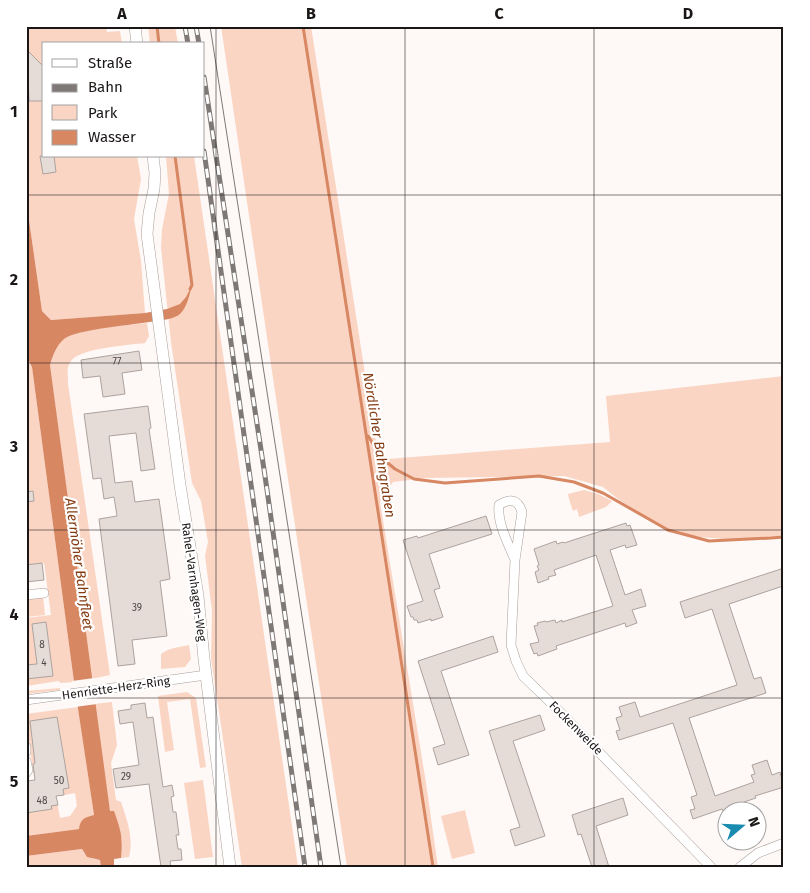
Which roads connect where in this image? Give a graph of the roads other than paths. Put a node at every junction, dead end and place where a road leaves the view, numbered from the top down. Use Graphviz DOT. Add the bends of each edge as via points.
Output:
graph roads {
  1 [pos="135,26"];
  2 [pos="138,42"];
  3 [pos="153,158"];
  4 [pos="515,560"];
  5 [pos="44,593"];
  6 [pos="26,595"];
  7 [pos="206,675"];
  8 [pos="26,700"];
  9 [pos="26,747"];
  10 [pos="26,752"];
  11 [pos="26,761"];
  12 [pos="26,773"];
  13 [pos="784,843"];
  14 [pos="230,867"];
  15 [pos="711,867"];
  16 [pos="740,867"];
  1 -- 2 [label="street"];
  3 -- 7 [label="street, Rahel-Varnhagen-Weg" via="154,189 147,234 198,596"];
  4 -- 4 [label="street, Fockenweide" via="498,514 499,505 506,501 518,503 522,512"];
  4 -- 15 [label="street, Fockenweide" via="511,645 523,676"];
  5 -- 6 [label="street"];
  7 -- 8 [label="street, Henriette-Herz-Ring"];
  7 -- 14 [label="street, Rahel-Varnhagen-Weg"];
  9 -- 10 [label="street"];
  11 -- 12 [label="street"];
  13 -- 16 [label="street" via="758,853"];
}
